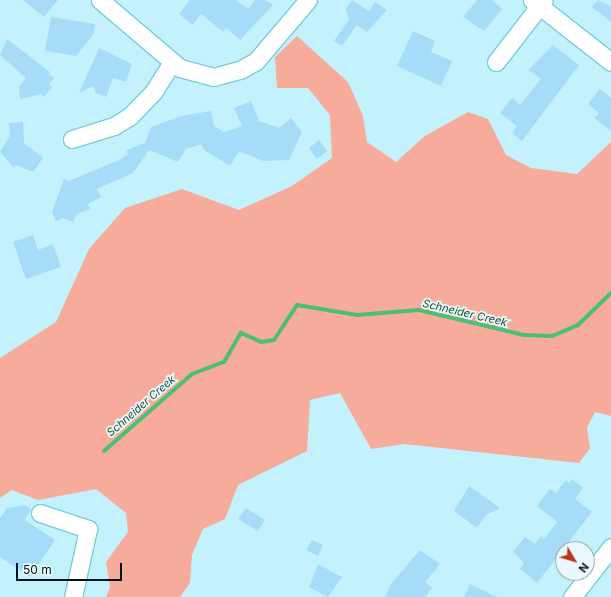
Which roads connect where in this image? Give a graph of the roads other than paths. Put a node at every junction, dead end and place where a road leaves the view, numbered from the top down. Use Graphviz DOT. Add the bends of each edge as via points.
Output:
graph roads {
  1 [pos="100,0"];
  2 [pos="308,0"];
  3 [pos="538,2"];
  4 [pos="172,62"];
  5 [pos="496,62"];
  6 [pos="611,62"];
  7 [pos="72,138"];
  8 [pos="40,514"];
  9 [pos="611,547"];
  10 [pos="73,597"];
  11 [pos="572,597"];
  1 -- 4 [label="street"];
  2 -- 4 [label="street" via="256,61 227,74 203,75"];
  3 -- 5 [label="street"];
  3 -- 6 [label="street"];
  4 -- 7 [label="street" via="154,91 130,116 114,126"];
  8 -- 10 [label="street" via="88,529"];
  9 -- 11 [label="street"];
}
